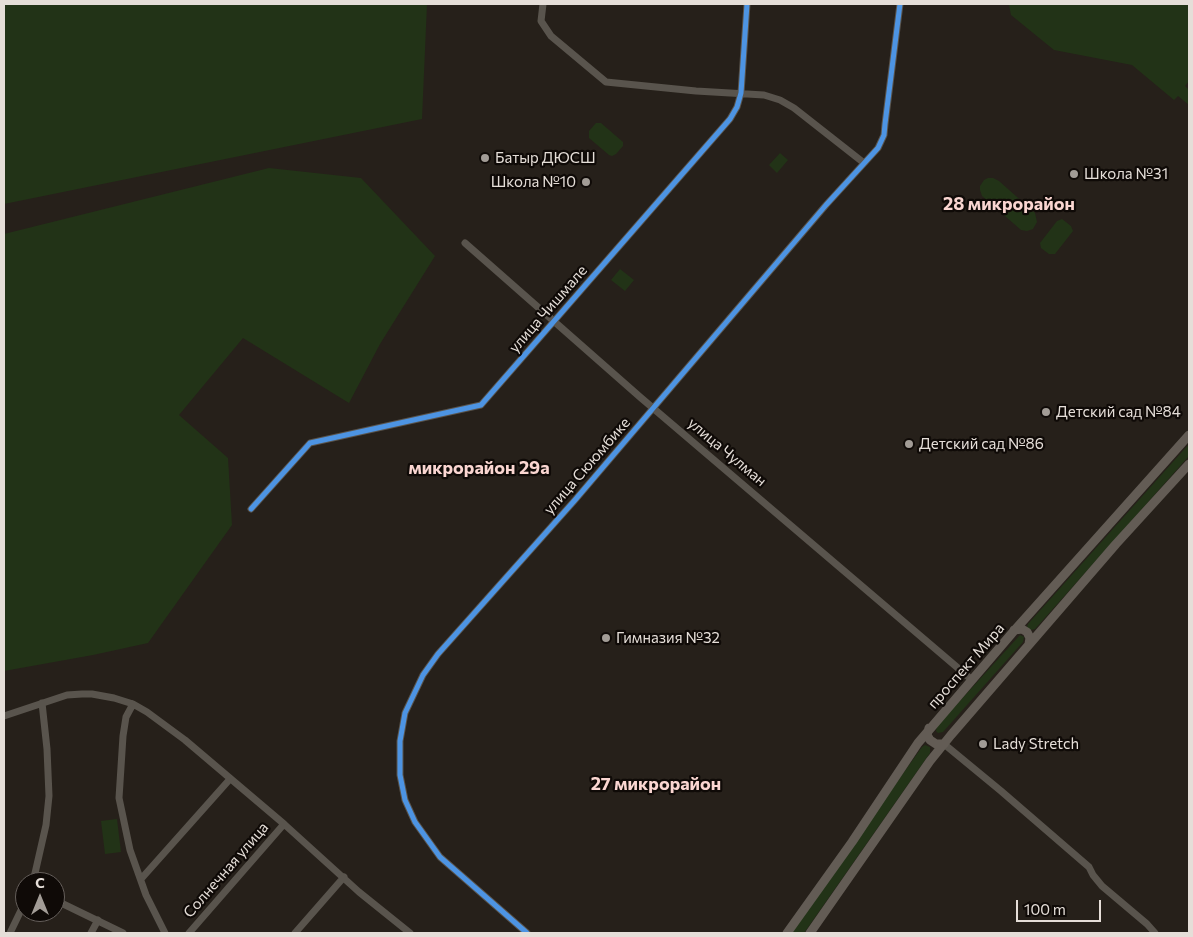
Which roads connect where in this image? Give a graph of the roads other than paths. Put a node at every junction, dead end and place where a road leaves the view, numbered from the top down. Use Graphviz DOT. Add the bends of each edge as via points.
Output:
graph roads {
  1 [pos="543,4"];
  2 [pos="747,4"];
  3 [pos="900,4"];
  4 [pos="741,93"];
  5 [pos="864,163"];
  6 [pos="465,243"];
  7 [pos="554,323"];
  8 [pos="654,408"];
  9 [pos="1189,435"];
  10 [pos="1189,464"];
  11 [pos="251,509"];
  12 [pos="1014,630"];
  13 [pos="1029,644"];
  14 [pos="972,680"];
  15 [pos="42,702"];
  16 [pos="133,704"];
  17 [pos="4,716"];
  18 [pos="929,728"];
  19 [pos="944,744"];
  20 [pos="230,779"];
  21 [pos="284,824"];
  22 [pos="35,872"];
  23 [pos="344,878"];
  24 [pos="141,879"];
  25 [pos="65,905"];
  26 [pos="98,920"];
  27 [pos="91,933"];
  28 [pos="123,933"];
  29 [pos="165,933"];
  30 [pos="189,933"];
  31 [pos="295,933"];
  32 [pos="410,933"];
  33 [pos="527,933"];
  34 [pos="787,933"];
  35 [pos="810,933"];
  36 [pos="1155,933"];
  1 -- 4 [label="street" via="541,21 552,36 606,82"];
  2 -- 4 [label="street, улица Чишмале"];
  3 -- 5 [label="street, улица Сююмбике" via="884,135 878,148"];
  4 -- 5 [label="street" via="780,100"];
  4 -- 7 [label="street, улица Чишмале" via="738,107 730,119"];
  5 -- 8 [label="street, улица Сююмбике"];
  6 -- 7 [label="street, улица Чулман"];
  7 -- 8 [label="street, улица Чулман"];
  7 -- 11 [label="street, улица Чишмале" via="481,405 310,443"];
  8 -- 14 [label="street, улица Чулман"];
  8 -- 33 [label="street, улица Сююмбике" via="438,654 412,697 403,721 400,774 405,800 415,822 440,857"];
  9 -- 12 [label="main road, проспект Мира"];
  10 -- 13 [label="main road"];
  12 -- 13 [label="main road" via="1027,632"];
  12 -- 14 [label="main road, проспект Мира"];
  13 -- 19 [label="main road"];
  14 -- 18 [label="main road, проспект Мира"];
  15 -- 16 [label="street, Солнечная улица" via="67,695 92,694"];
  15 -- 17 [label="street, Солнечная улица"];
  15 -- 22 [label="street" via="49,796"];
  16 -- 20 [label="street, Солнечная улица" via="166,724"];
  16 -- 24 [label="street" via="126,717 123,736 119,798 130,850"];
  18 -- 19 [label="main road" via="927,735 930,740"];
  18 -- 34 [label="main road, проспект Мира"];
  19 -- 35 [label="main road"];
  19 -- 36 [label="street" via="1090,867 1102,886"];
  20 -- 21 [label="street, Солнечная улица"];
  20 -- 24 [label="street"];
  21 -- 23 [label="street, Солнечная улица"];
  21 -- 30 [label="street, Солнечная улица"];
  23 -- 31 [label="street"];
  23 -- 32 [label="street, Солнечная улица"];
  24 -- 29 [label="street"];
  25 -- 26 [label="street"];
  26 -- 27 [label="street"];
  26 -- 28 [label="street"];
}
